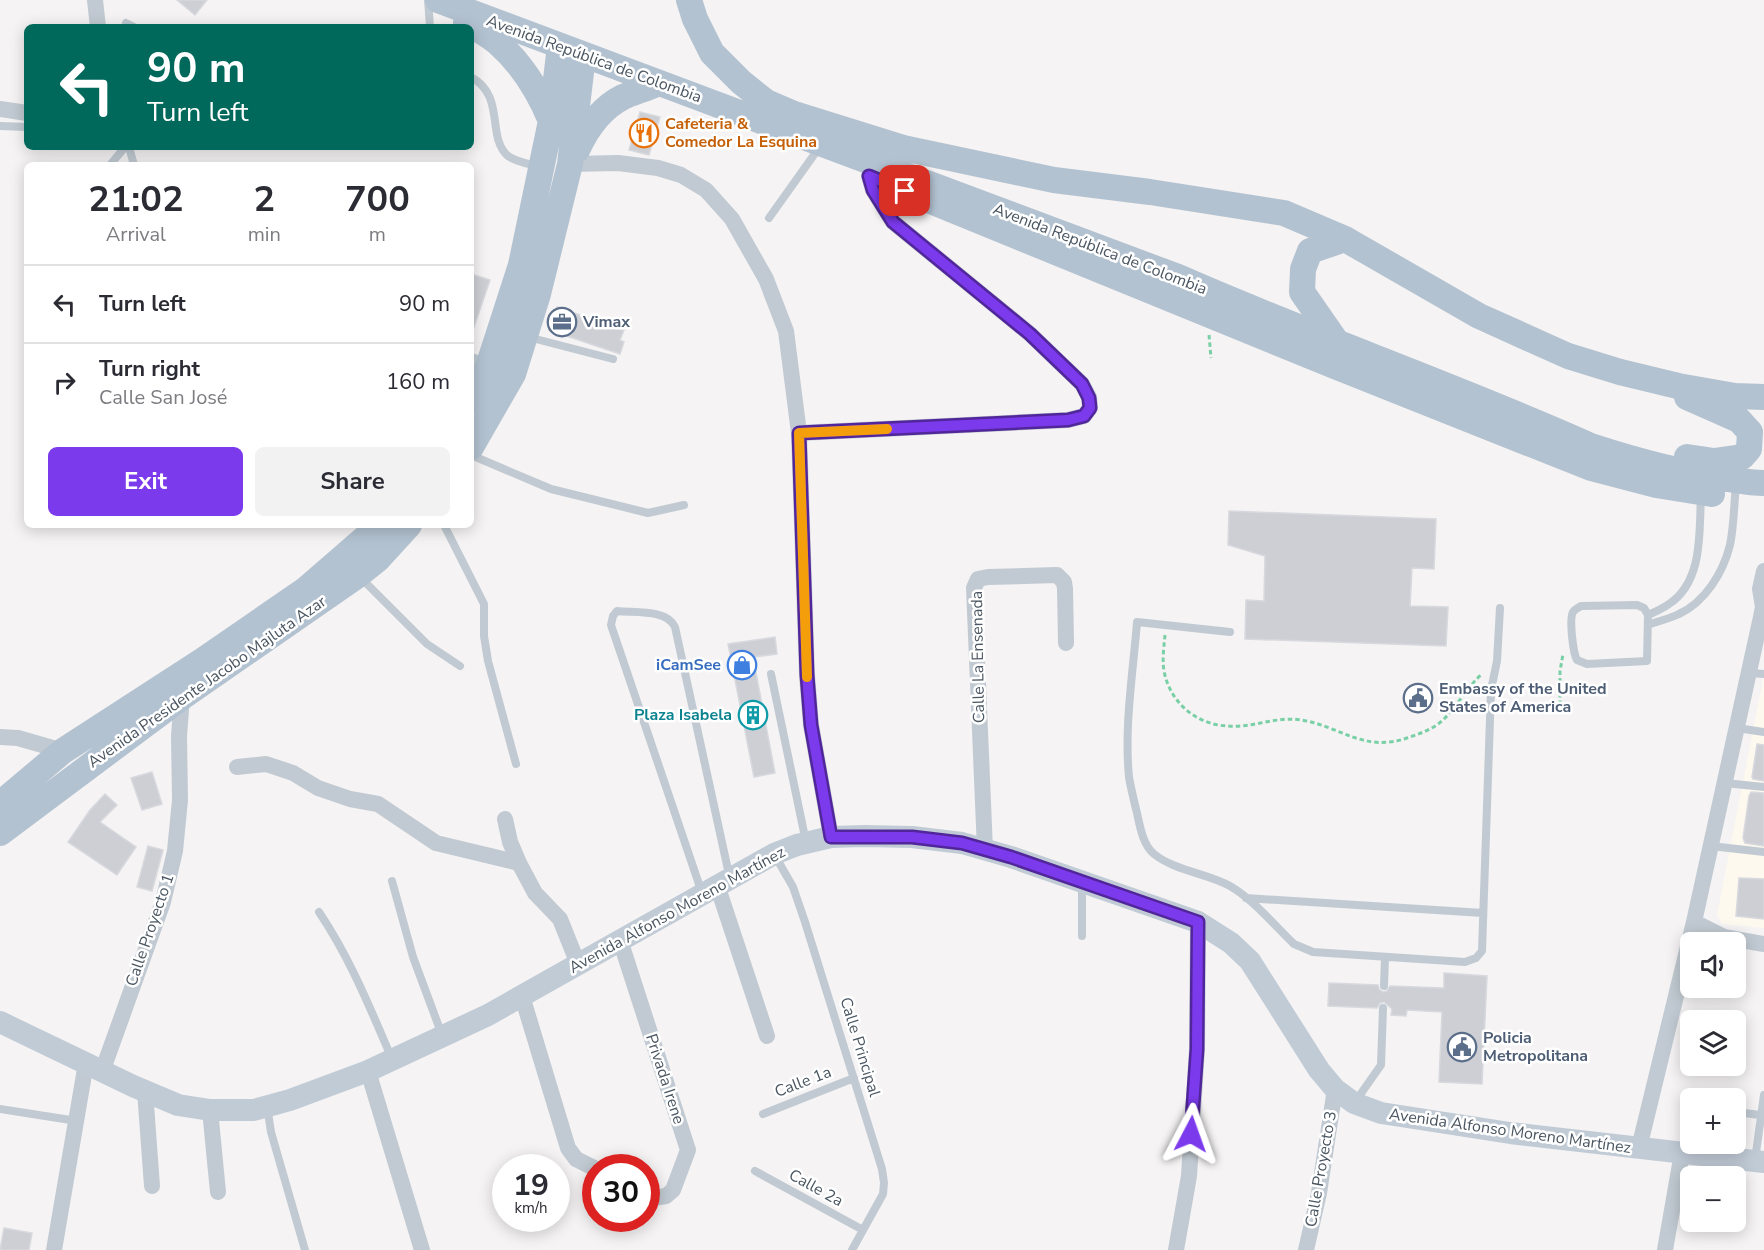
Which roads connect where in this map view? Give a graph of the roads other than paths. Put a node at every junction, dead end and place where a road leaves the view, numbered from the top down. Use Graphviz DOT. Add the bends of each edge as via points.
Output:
graph roads {
  1 [pos="95,0"];
  2 [pos="428,0"];
  3 [pos="438,0"];
  4 [pos="689,0"];
  5 [pos="486,10"];
  6 [pos="98,24"];
  7 [pos="430,24"];
  8 [pos="471,24"];
  9 [pos="474,26"];
  10 [pos="572,51"];
  11 [pos="474,79"];
  12 [pos="658,83"];
  13 [pos="0,109"];
  14 [pos="24,113"];
  15 [pos="551,121"];
  16 [pos="0,126"];
  17 [pos="24,127"];
  18 [pos="823,142"];
  19 [pos="124,150"];
  20 [pos="113,162"];
  21 [pos="570,164"];
  22 [pos="863,166"];
  23 [pos="541,168"];
  24 [pos="770,218"];
  25 [pos="1345,240"];
  26 [pos="525,336"];
  27 [pos="1335,341"];
  28 [pos="613,359"];
  29 [pos="480,364"];
  30 [pos="513,374"];
  31 [pos="1657,381"];
  32 [pos="474,389"];
  33 [pos="1764,397"];
  34 [pos="799,433"];
  35 [pos="474,442"];
  36 [pos="1591,446"];
  37 [pos="474,456"];
  38 [pos="1764,483"];
  39 [pos="1702,484"];
  40 [pos="1735,488"];
  41 [pos="1764,497"];
  42 [pos="684,505"];
  43 [pos="377,528"];
  44 [pos="406,528"];
  45 [pos="446,528"];
  46 [pos="1764,571"];
  47 [pos="358,575"];
  48 [pos="1500,608"];
  49 [pos="1764,608"];
  50 [pos="1648,620"];
  51 [pos="1230,632"];
  52 [pos="1066,644"];
  53 [pos="460,666"];
  54 [pos="1756,673"];
  55 [pos="771,674"];
  56 [pos="177,689"];
  57 [pos="1737,729"];
  58 [pos="1764,732"];
  59 [pos="0,737"];
  60 [pos="63,751"];
  61 [pos="516,764"];
  62 [pos="237,767"];
  63 [pos="1725,783"];
  64 [pos="1764,787"];
  65 [pos="0,804"];
  66 [pos="505,819"];
  67 [pos="0,834"];
  68 [pos="831,837"];
  69 [pos="806,842"];
  70 [pos="1711,844"];
  71 [pos="985,850"];
  72 [pos="1764,850"];
  73 [pos="774,854"];
  74 [pos="519,863"];
  75 [pos="392,881"];
  76 [pos="1082,881"];
  77 [pos="716,886"];
  78 [pos="1246,898"];
  79 [pos="318,912"];
  80 [pos="1483,914"];
  81 [pos="1198,922"];
  82 [pos="1694,922"];
  83 [pos="1082,936"];
  84 [pos="620,940"];
  85 [pos="1764,944"];
  86 [pos="1385,957"];
  87 [pos="578,964"];
  88 [pos="1384,986"];
  89 [pos="522,996"];
  90 [pos="1383,1008"];
  91 [pos="0,1022"];
  92 [pos="443,1036"];
  93 [pos="767,1036"];
  94 [pos="392,1060"];
  95 [pos="94,1067"];
  96 [pos="368,1071"];
  97 [pos="854,1078"];
  98 [pos="1335,1089"];
  99 [pos="145,1091"];
  100 [pos="1764,1095"];
  101 [pos="1354,1103"];
  102 [pos="267,1106"];
  103 [pos="0,1109"];
  104 [pos="210,1110"];
  105 [pos="1746,1113"];
  106 [pos="763,1114"];
  107 [pos="1760,1115"];
  108 [pos="77,1121"];
  109 [pos="1639,1149"];
  110 [pos="1680,1153"];
  111 [pos="1682,1154"];
  112 [pos="1692,1154"];
  113 [pos="1759,1161"];
  114 [pos="582,1162"];
  115 [pos="755,1171"];
  116 [pos="152,1186"];
  117 [pos="218,1192"];
  118 [pos="660,1197"];
  119 [pos="863,1230"];
  120 [pos="54,1250"];
  121 [pos="305,1250"];
  122 [pos="422,1250"];
  123 [pos="852,1250"];
  124 [pos="1176,1250"];
  125 [pos="1306,1250"];
  126 [pos="1665,1250"];
  1 -- 6 [label="street"];
  2 -- 7 [label="lane"];
  3 -- 5 [label="main road, Avenida República de Colombia"];
  3 -- 8 [label="main road"];
  4 -- 25 [label="main road" via="712,53 766,102 794,114 903,148 1042,178 1284,213"];
  5 -- 10 [label="main road, Avenida República de Colombia"];
  9 -- 15 [label="main road" via="518,63 541,97"];
  10 -- 12 [label="main road, Avenida República de Colombia"];
  10 -- 15 [label="main road"];
  10 -- 21 [label="main road"];
  11 -- 23 [label="lane" via="484,86 493,107 502,150 511,158"];
  12 -- 18 [label="main road, Avenida República de Colombia"];
  12 -- 21 [label="main road" via="624,96 593,121"];
  13 -- 14 [label="street"];
  15 -- 23 [label="main road"];
  16 -- 17 [label="lane"];
  18 -- 22 [label="main road, Avenida República de Colombia"];
  18 -- 24 [label="lane"];
  19 -- 20 [label="lane"];
  21 -- 26 [label="main road"];
  21 -- 34 [label="street" via="618,163 681,175 706,190 732,219 766,279 786,331"];
  22 -- 27 [label="main road, Avenida República de Colombia" via="1178,277"];
  22 -- 34 [label="street" via="893,222 1037,341 1082,384 1090,408 1084,416 1068,420"];
  22 -- 39 [label="main road" via="1343,370 1591,468 1656,485"];
  23 -- 29 [label="main road" via="521,265"];
  25 -- 27 [label="main road" via="1310,250 1303,268 1302,292"];
  25 -- 31 [label="main road" via="1479,316 1568,356"];
  26 -- 28 [label="lane"];
  26 -- 30 [label="main road"];
  27 -- 36 [label="main road, Avenida República de Colombia"];
  29 -- 30 [label="street"];
  29 -- 32 [label="main road"];
  30 -- 35 [label="main road"];
  31 -- 33 [label="main road" via="1735,396"];
  31 -- 36 [label="main road" via="1739,420 1750,432 1749,449 1742,457 1714,461 1626,442"];
  34 -- 68 [label="street" via="807,675 811,725"];
  36 -- 39 [label="main road, Avenida República de Colombia"];
  37 -- 42 [label="lane" via="551,489 648,513"];
  38 -- 40 [label="main road, Avenida República de Colombia"];
  39 -- 40 [label="main road, Avenida República de Colombia"];
  39 -- 50 [label="lane" via="1697,560 1680,593"];
  40 -- 41 [label="main road"];
  40 -- 50 [label="lane" via="1730,545 1707,592 1677,615"];
  43 -- 56 [label="main road, Avenida Presidente Jacobo Majluta Azar" via="305,590"];
  44 -- 47 [label="main road, Avenida Presidente Jacobo Majluta Azar"];
  45 -- 61 [label="lane" via="484,604 488,662"];
  46 -- 49 [label="street" via="1760,589"];
  47 -- 53 [label="lane" via="427,644"];
  47 -- 56 [label="main road, Avenida Presidente Jacobo Majluta Azar"];
  48 -- 80 [label="lane" via="1491,690"];
  49 -- 54 [label="street"];
  50 -- 50 [label="lane" via="1644,608 1636,605 1581,606 1572,616 1577,660 1587,664 1647,661"];
  51 -- 78 [label="lane" via="1137,622 1128,732 1129,778 1139,826 1154,854 1229,885"];
  52 -- 71 [label="street, Calle La Ensenada" via="1065,589 1057,575 978,579 974,588"];
  54 -- 57 [label="street"];
  55 -- 69 [label="lane"];
  56 -- 60 [label="main road, Avenida Presidente Jacobo Majluta Azar"];
  56 -- 67 [label="main road, Avenida Presidente Jacobo Majluta Azar"];
  56 -- 95 [label="street, Calle Proyecto 1" via="180,800 164,902"];
  57 -- 58 [label="lane"];
  57 -- 63 [label="street"];
  59 -- 60 [label="street"];
  60 -- 65 [label="main road, Avenida Presidente Jacobo Majluta Azar"];
  62 -- 74 [label="street" via="266,764 293,773 318,788 378,804 436,843"];
  63 -- 64 [label="lane"];
  63 -- 70 [label="street"];
  66 -- 74 [label="street"];
  68 -- 69 [label="main road, Avenida Alfonso Moreno Martínez"];
  68 -- 71 [label="main road, Avenida Alfonso Moreno Martínez" via="912,837"];
  69 -- 73 [label="main road, Avenida Alfonso Moreno Martínez"];
  70 -- 72 [label="lane"];
  70 -- 82 [label="street"];
  71 -- 76 [label="main road, Avenida Alfonso Moreno Martínez"];
  73 -- 77 [label="main road, Avenida Alfonso Moreno Martínez"];
  73 -- 97 [label="lane, Calle Principal" via="793,887"];
  74 -- 87 [label="street" via="535,894 560,919"];
  75 -- 92 [label="lane" via="413,957"];
  76 -- 81 [label="main road, Avenida Alfonso Moreno Martínez"];
  76 -- 83 [label="lane"];
  77 -- 77 [label="lane" via="675,627 664,615 617,611 611,625"];
  77 -- 84 [label="main road, Avenida Alfonso Moreno Martínez"];
  77 -- 93 [label="street"];
  78 -- 80 [label="lane"];
  78 -- 86 [label="lane" via="1302,948"];
  79 -- 94 [label="lane" via="359,981"];
  80 -- 86 [label="lane" via="1482,951 1476,958 1465,962"];
  81 -- 98 [label="main road, Avenida Alfonso Moreno Martínez" via="1250,961"];
  81 -- 124 [label="street" via="1197,1049 1189,1176"];
  82 -- 85 [label="street" via="1724,937"];
  82 -- 109 [label="street"];
  84 -- 87 [label="main road, Avenida Alfonso Moreno Martínez"];
  84 -- 118 [label="street, Privada Irene" via="688,1150 673,1190"];
  86 -- 88 [label="lane"];
  87 -- 89 [label="main road, Avenida Alfonso Moreno Martínez"];
  89 -- 92 [label="main road, Avenida Alfonso Moreno Martínez"];
  89 -- 114 [label="street" via="568,1148"];
  90 -- 101 [label="lane" via="1381,1065"];
  91 -- 95 [label="main road, Avenida Alfonso Moreno Martínez"];
  92 -- 94 [label="main road, Avenida Alfonso Moreno Martínez"];
  94 -- 96 [label="main road, Avenida Alfonso Moreno Martínez"];
  95 -- 99 [label="main road, Avenida Alfonso Moreno Martínez"];
  95 -- 108 [label="street, Calle Proyecto 1"];
  96 -- 102 [label="main road, Avenida Alfonso Moreno Martínez"];
  96 -- 122 [label="street"];
  97 -- 106 [label="lane, Calle 1a"];
  97 -- 119 [label="lane, Calle Principal" via="884,1183 883,1194"];
  98 -- 101 [label="main road, Avenida Alfonso Moreno Martínez"];
  98 -- 125 [label="street, Calle Proyecto 3"];
  99 -- 104 [label="main road, Avenida Alfonso Moreno Martínez" via="178,1105"];
  99 -- 116 [label="street"];
  100 -- 107 [label="lane"];
  101 -- 109 [label="main road, Avenida Alfonso Moreno Martínez" via="1382,1113"];
  102 -- 104 [label="main road, Avenida Alfonso Moreno Martínez" via="254,1110"];
  102 -- 121 [label="lane"];
  103 -- 108 [label="lane"];
  104 -- 117 [label="street"];
  105 -- 107 [label="lane"];
  107 -- 113 [label="lane"];
  108 -- 120 [label="street, Calle Proyecto 1"];
  109 -- 110 [label="main road, Avenida Alfonso Moreno Martínez"];
  111 -- 126 [label="street"];
  112 -- 113 [label="main road, Avenida Alfonso Moreno Martínez"];
  115 -- 119 [label="lane, Calle 2a"];
  119 -- 123 [label="lane, Calle Principal"];
}
